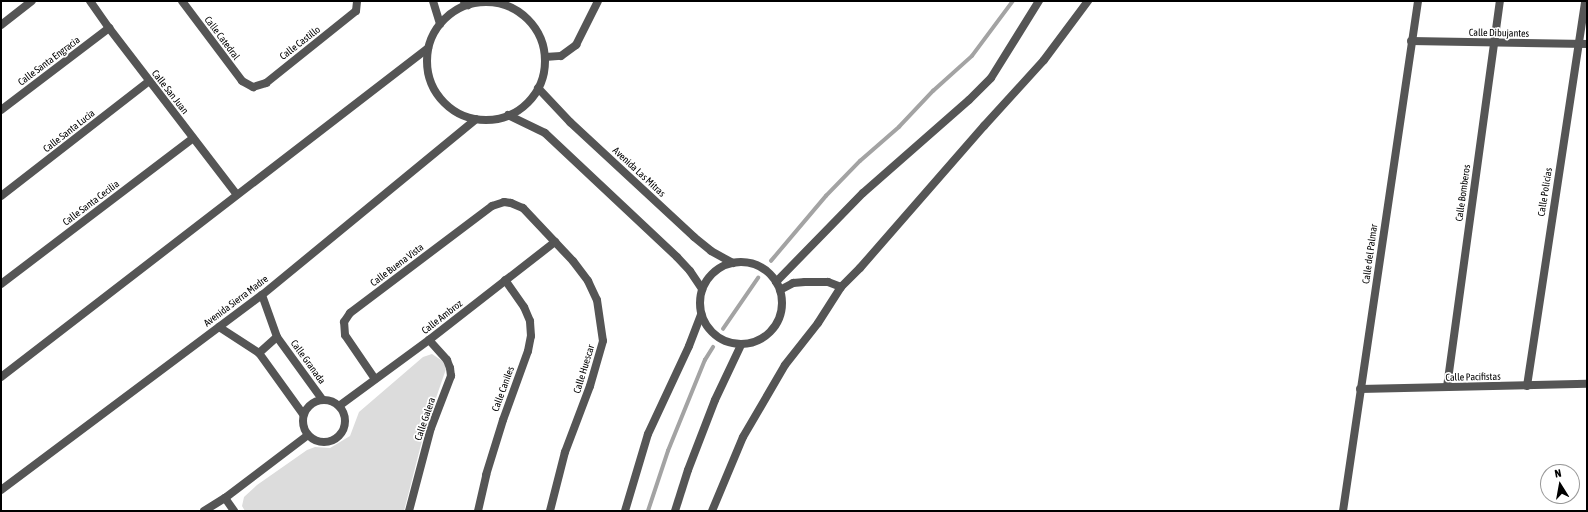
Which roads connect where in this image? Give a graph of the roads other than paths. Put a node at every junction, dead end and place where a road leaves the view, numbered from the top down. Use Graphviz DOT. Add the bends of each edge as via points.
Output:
graph roads {
  1 [pos="32,1"];
  2 [pos="90,1"];
  3 [pos="182,1"];
  4 [pos="434,1"];
  5 [pos="598,1"];
  6 [pos="1039,1"];
  7 [pos="1088,1"];
  8 [pos="1418,1"];
  9 [pos="1500,1"];
  10 [pos="1585,1"];
  11 [pos="358,3"];
  12 [pos="466,3"];
  13 [pos="440,24"];
  14 [pos="1,25"];
  15 [pos="109,28"];
  16 [pos="1411,40"];
  17 [pos="1494,43"];
  18 [pos="1583,44"];
  19 [pos="428,48"];
  20 [pos="545,57"];
  21 [pos="149,81"];
  22 [pos="248,86"];
  23 [pos="538,88"];
  24 [pos="1,110"];
  25 [pos="508,115"];
  26 [pos="476,119"];
  27 [pos="193,138"];
  28 [pos="237,195"];
  29 [pos="1,196"];
  30 [pos="523,208"];
  31 [pos="555,242"];
  32 [pos="733,263"];
  33 [pos="505,280"];
  34 [pos="1,284"];
  35 [pos="778,286"];
  36 [pos="841,287"];
  37 [pos="702,289"];
  38 [pos="262,295"];
  39 [pos="700,314"];
  40 [pos="219,327"];
  41 [pos="277,337"];
  42 [pos="429,340"];
  43 [pos="741,345"];
  44 [pos="259,353"];
  45 [pos="1,376"];
  46 [pos="375,378"];
  47 [pos="1587,384"];
  48 [pos="1527,386"];
  49 [pos="1447,387"];
  50 [pos="1360,388"];
  51 [pos="322,399"];
  52 [pos="339,406"];
  53 [pos="303,414"];
  54 [pos="308,435"];
  55 [pos="1,490"];
  56 [pos="225,498"];
  57 [pos="204,511"];
  58 [pos="234,511"];
  59 [pos="409,511"];
  60 [pos="478,511"];
  61 [pos="550,511"];
  62 [pos="625,511"];
  63 [pos="675,511"];
  64 [pos="712,511"];
  65 [pos="1343,511"];
  1 -- 14 [label="street"];
  2 -- 15 [label="street, Calle San Juan"];
  3 -- 22 [label="street, Calle Catedral"];
  4 -- 13 [label="street"];
  5 -- 20 [label="street" via="576,45 561,56"];
  6 -- 35 [label="street" via="991,78 970,100 863,193"];
  7 -- 36 [label="street" via="1044,60"];
  8 -- 16 [label="street, Calle del Palmar"];
  9 -- 17 [label="street, Calle Bomberos"];
  10 -- 18 [label="street, Calle Policías"];
  11 -- 22 [label="street, Calle Castillo" via="356,11 351,16 266,83 258,87"];
  12 -- 13 [label="street"];
  12 -- 20 [label="street" via="500,4 519,12 540,36"];
  13 -- 19 [label="street"];
  15 -- 21 [label="street, Calle San Juan"];
  15 -- 24 [label="street, Calle Santa Engracia"];
  16 -- 17 [label="street, Calle Dibujantes"];
  16 -- 50 [label="street, Calle del Palmar"];
  17 -- 18 [label="street, Calle Dibujantes"];
  17 -- 49 [label="street, Calle Bomberos"];
  18 -- 48 [label="street, Calle Policías" via="1552,211"];
  19 -- 26 [label="street" via="429,78 439,97 455,111"];
  19 -- 28 [label="street"];
  20 -- 23 [label="street"];
  21 -- 27 [label="street, Calle San Juan"];
  21 -- 29 [label="street, Calle Santa Lucía"];
  23 -- 25 [label="street" via="526,104"];
  23 -- 32 [label="street, Avenida Las Mitras" via="570,122 694,237 711,251"];
  25 -- 26 [label="street"];
  25 -- 37 [label="street" via="545,133 677,257"];
  26 -- 38 [label="street, Avenida Sierra Madre"];
  27 -- 28 [label="street, Calle San Juan"];
  27 -- 34 [label="street, Calle Santa Cecilia"];
  28 -- 45 [label="street"];
  30 -- 31 [label="street, Calle Huescar"];
  30 -- 46 [label="street, Calle Buena Vista" via="504,202 492,206 350,313 344,322 345,335"];
  31 -- 33 [label="street, Calle Ambroz"];
  31 -- 61 [label="street, Calle Huescar" via="588,281 597,300 603,341 590,386 565,452"];
  32 -- 35 [label="street" via="750,263 758,266 765,270"];
  32 -- 37 [label="street" via="714,272"];
  33 -- 42 [label="street, Calle Ambroz"];
  33 -- 60 [label="street, Calle Caniles" via="524,307 530,321 531,336 528,351 500,426"];
  35 -- 36 [label="street" via="828,282"];
  35 -- 43 [label="street" via="782,306 773,329 759,340"];
  36 -- 64 [label="street" via="818,323 785,365 743,437"];
  37 -- 39 [label="street" via="699,301"];
  38 -- 40 [label="street, Avenida Sierra Madre"];
  38 -- 41 [label="street, Calle Granada"];
  39 -- 43 [label="street" via="716,337"];
  39 -- 62 [label="street" via="689,346 648,434"];
  40 -- 44 [label="street"];
  40 -- 55 [label="street, Avenida Sierra Madre"];
  41 -- 44 [label="street, Calle Granada"];
  41 -- 51 [label="street, Calle Granada"];
  42 -- 46 [label="street, Calle Ambroz"];
  42 -- 59 [label="street, Calle Galera" via="446,360 451,376 431,428"];
  43 -- 63 [label="street" via="715,400"];
  44 -- 53 [label="street"];
  46 -- 52 [label="street, Calle Ambroz"];
  47 -- 48 [label="street, Calle Pacifistas"];
  48 -- 49 [label="street, Calle Pacifistas"];
  49 -- 50 [label="street, Calle Pacifistas"];
  50 -- 65 [label="street, Calle del Palmar"];
  51 -- 52 [label="street"];
  51 -- 53 [label="street" via="310,404"];
  52 -- 54 [label="street" via="344,413 345,421 338,436 331,441 323,442"];
  53 -- 54 [label="street" via="302,422"];
  54 -- 56 [label="street"];
  56 -- 57 [label="street"];
  56 -- 58 [label="street"];
}
